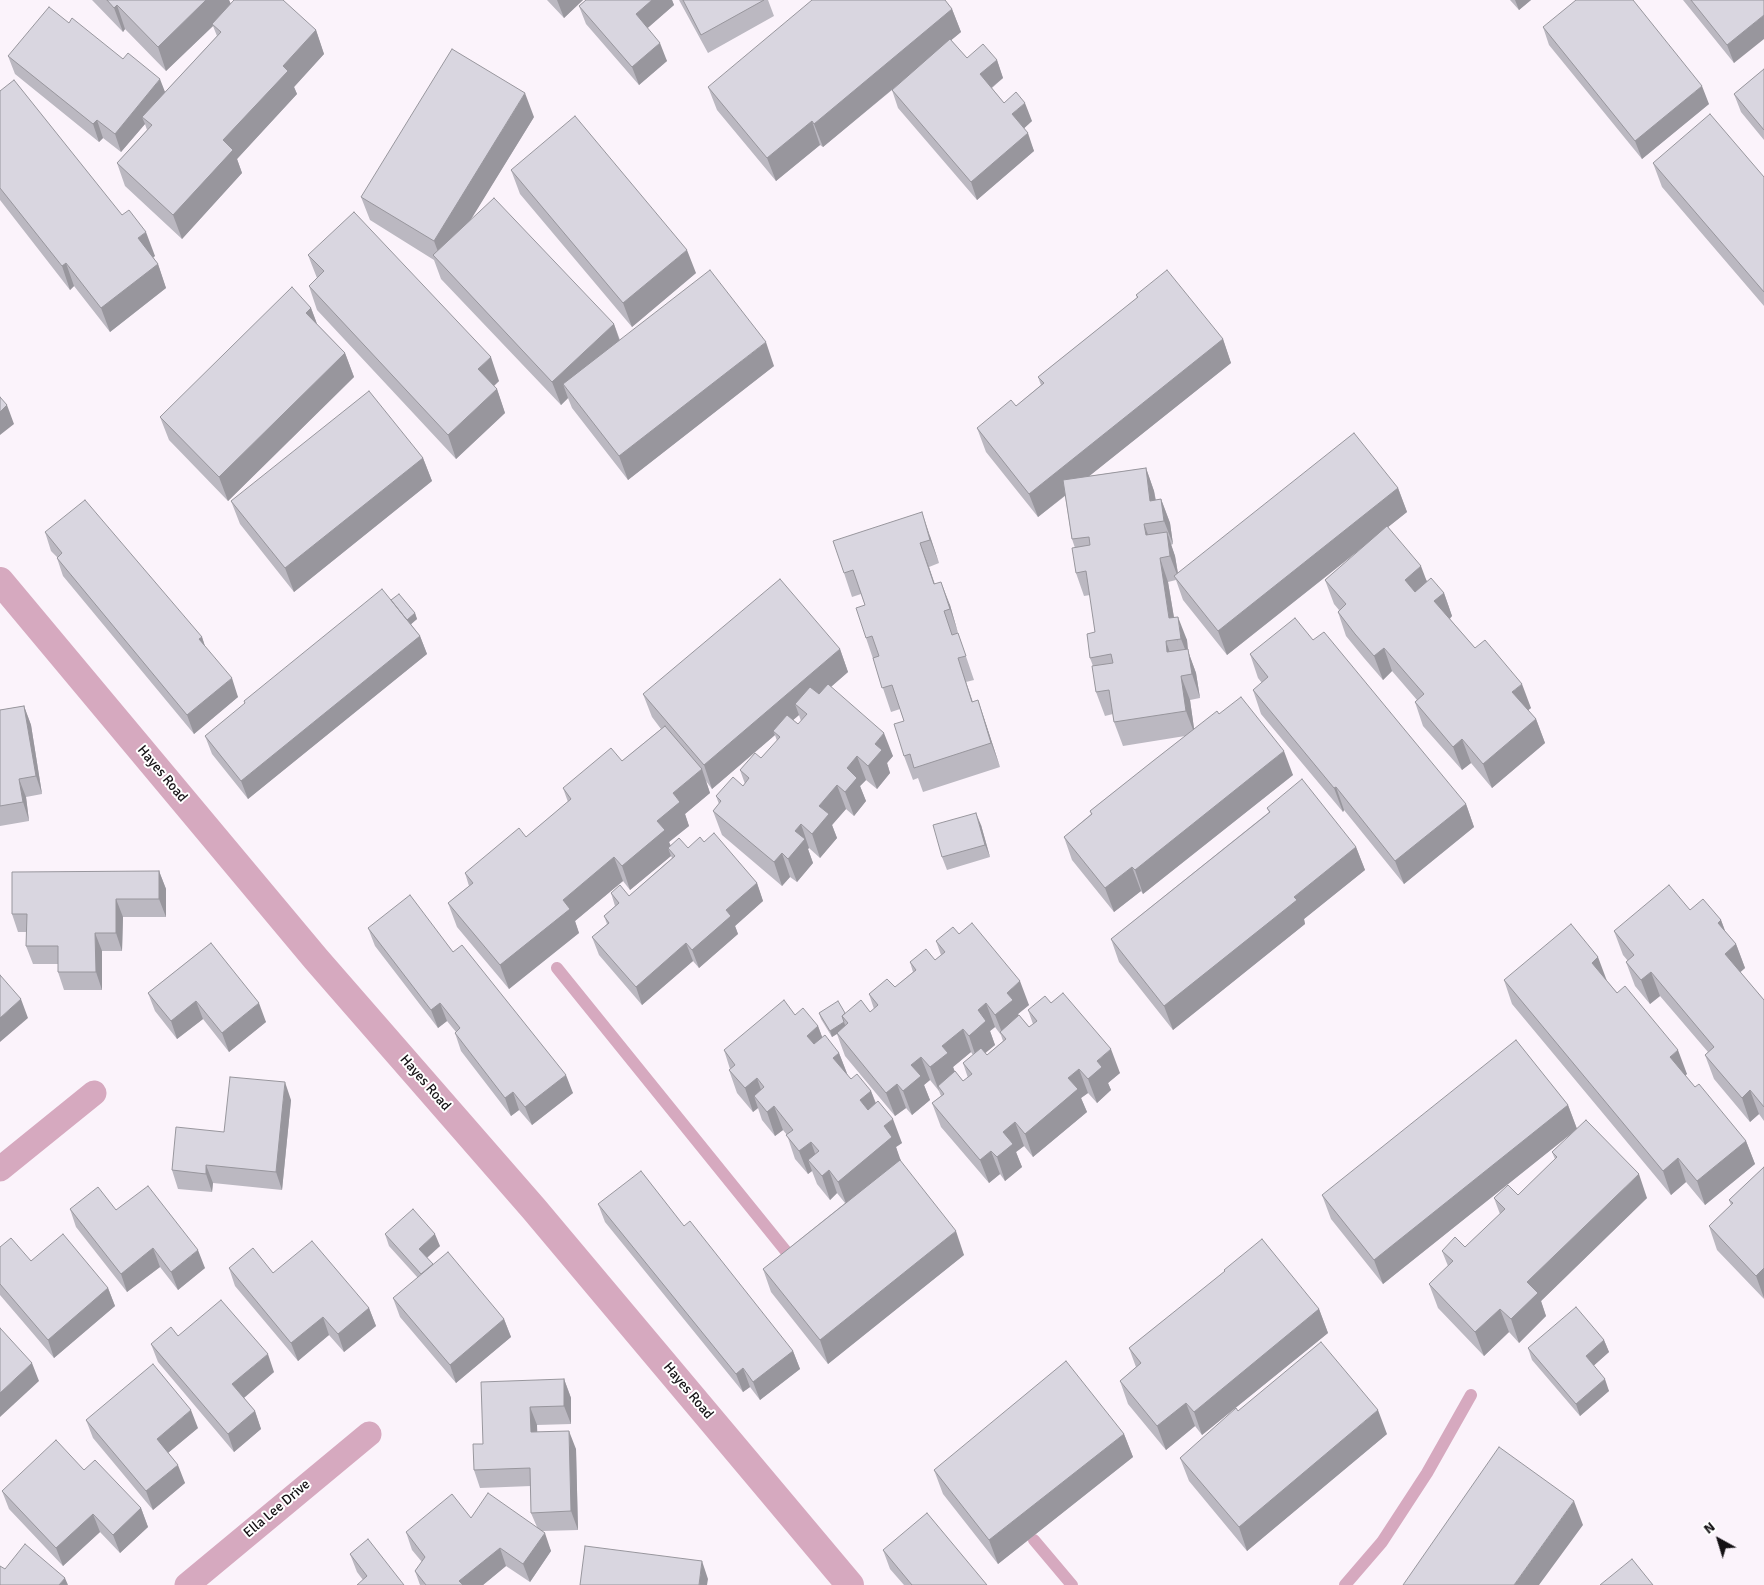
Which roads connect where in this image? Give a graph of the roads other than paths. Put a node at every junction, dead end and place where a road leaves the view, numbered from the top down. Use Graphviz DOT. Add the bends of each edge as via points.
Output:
graph roads {
  1 [pos="0,581"];
  2 [pos="557,968"];
  3 [pos="94,1093"];
  4 [pos="0,1169"];
  5 [pos="789,1255"];
  6 [pos="1472,1395"];
  7 [pos="369,1434"];
  8 [pos="1034,1540"];
  9 [pos="187,1585"];
  10 [pos="850,1585"];
  11 [pos="1072,1585"];
  12 [pos="1345,1585"];
  1 -- 10 [label="street, Hayes Road" via="316,959 534,1209"];
  2 -- 5 [label="lane"];
  3 -- 4 [label="street"];
  6 -- 12 [label="lane" via="1382,1542"];
  7 -- 9 [label="street, Ella Lee Drive"];
  8 -- 11 [label="lane"];
}
